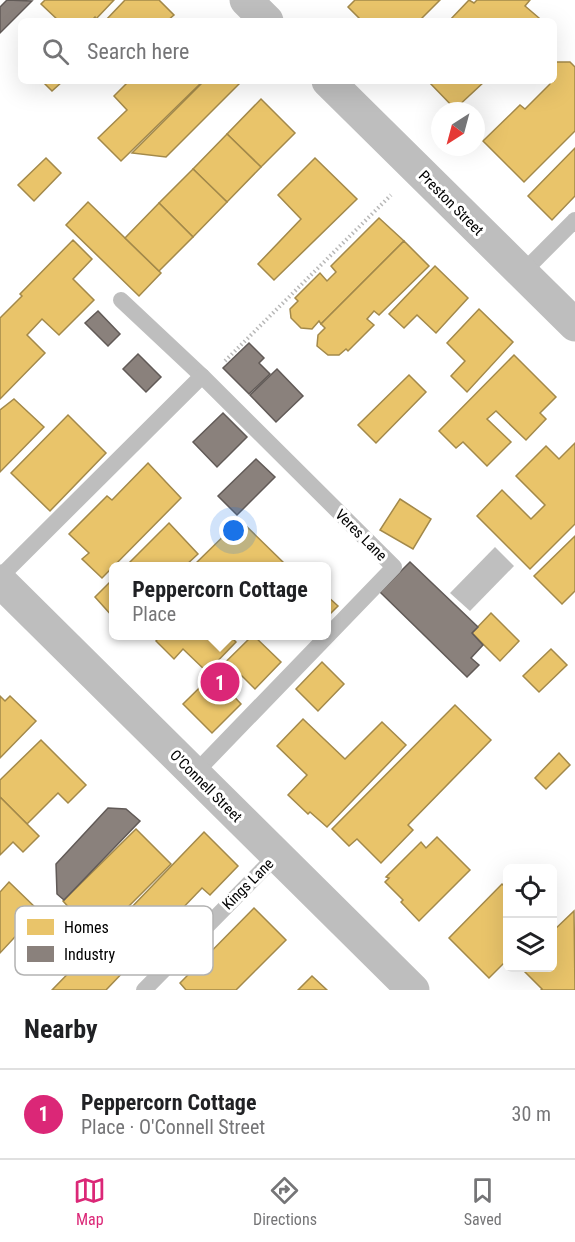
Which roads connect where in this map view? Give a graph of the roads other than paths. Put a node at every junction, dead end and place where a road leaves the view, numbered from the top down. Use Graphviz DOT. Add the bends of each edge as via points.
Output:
graph roads {
  1 [pos="246,0"];
  2 [pos="264,18"];
  3 [pos="331,84"];
  4 [pos="575,220"];
  5 [pos="522,273"];
  6 [pos="121,300"];
  7 [pos="575,325"];
  8 [pos="204,378"];
  9 [pos="0,579"];
  10 [pos="331,632"];
  11 [pos="323,640"];
  12 [pos="194,774"];
  13 [pos="277,855"];
  14 [pos="213,920"];
  15 [pos="159,975"];
  16 [pos="144,990"];
  17 [pos="413,990"];
  1 -- 2 [label="street"];
  3 -- 5 [label="street, Preston Street"];
  4 -- 5 [label="lane"];
  5 -- 7 [label="street, Preston Street"];
  6 -- 8 [label="lane, Veres Lane"];
  8 -- 9 [label="lane"];
  8 -- 10 [label="lane, Veres Lane" via="394,567"];
  9 -- 12 [label="street, O'Connell Street"];
  11 -- 12 [label="lane, Veres Lane"];
  12 -- 13 [label="street, O'Connell Street"];
  13 -- 14 [label="lane, Kings Lane"];
  13 -- 17 [label="street, O'Connell Street"];
  15 -- 16 [label="lane, Kings Lane"];
}
